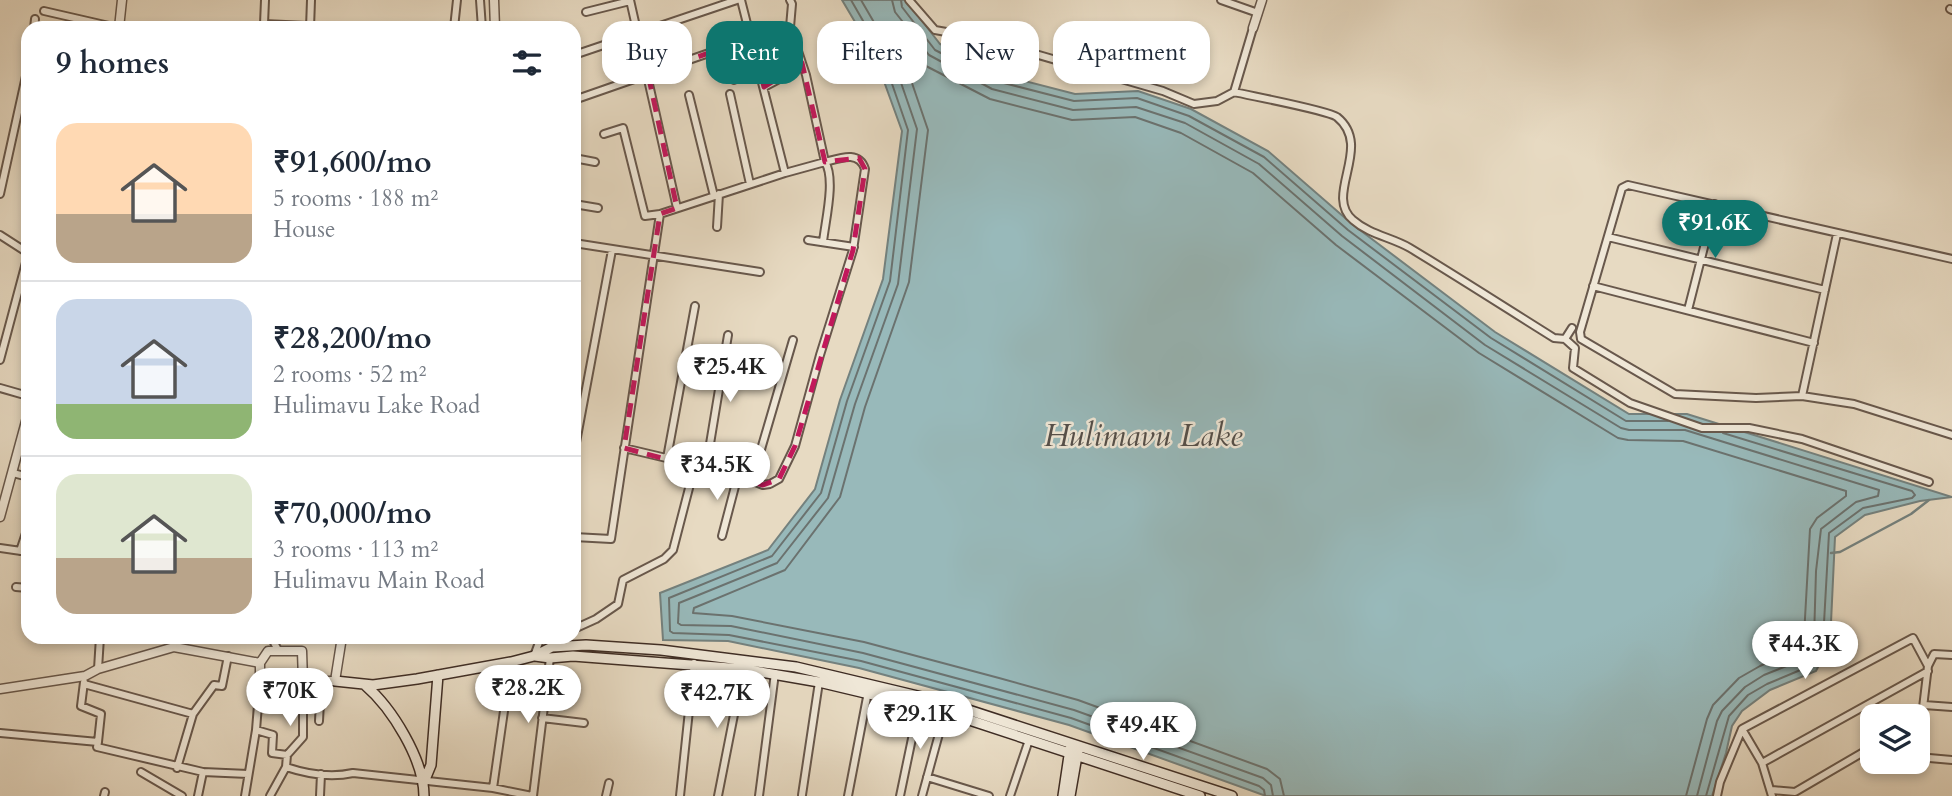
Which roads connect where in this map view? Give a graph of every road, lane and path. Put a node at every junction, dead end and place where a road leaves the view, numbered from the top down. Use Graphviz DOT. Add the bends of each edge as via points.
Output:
graph roads {
  1 [pos="122,0"];
  2 [pos="265,0"];
  3 [pos="311,0"];
  4 [pos="457,0"];
  5 [pos="480,0"];
  6 [pos="494,0"];
  7 [pos="630,0"];
  8 [pos="739,0"];
  9 [pos="790,0"];
  10 [pos="909,0"];
  11 [pos="1221,0"];
  12 [pos="1262,0"];
  13 [pos="44,11"];
  14 [pos="586,12"];
  15 [pos="1258,13"];
  16 [pos="88,21"];
  17 [pos="119,21"];
  18 [pos="264,21"];
  19 [pos="310,21"];
  20 [pos="455,21"];
  21 [pos="482,21"];
  22 [pos="495,21"];
  23 [pos="636,21"];
  24 [pos="675,21"];
  25 [pos="746,21"];
  26 [pos="790,21"];
  27 [pos="1253,28"];
  28 [pos="602,46"];
  29 [pos="581,53"];
  30 [pos="803,67"];
  31 [pos="620,84"];
  32 [pos="650,84"];
  33 [pos="763,84"];
  34 [pos="770,84"];
  35 [pos="764,87"];
  36 [pos="1234,92"];
  37 [pos="730,94"];
  38 [pos="690,95"];
  39 [pos="581,98"];
  40 [pos="21,99"];
  41 [pos="604,134"];
  42 [pos="581,159"];
  43 [pos="595,162"];
  44 [pos="825,162"];
  45 [pos="785,173"];
  46 [pos="750,184"];
  47 [pos="0,194"];
  48 [pos="717,195"];
  49 [pos="1714,204"];
  50 [pos="581,205"];
  51 [pos="598,208"];
  52 [pos="677,208"];
  53 [pos="660,214"];
  54 [pos="716,228"];
  55 [pos="1837,234"];
  56 [pos="0,235"];
  57 [pos="1608,237"];
  58 [pos="807,240"];
  59 [pos="823,242"];
  60 [pos="581,244"];
  61 [pos="853,247"];
  62 [pos="21,249"];
  63 [pos="612,250"];
  64 [pos="652,257"];
  65 [pos="1952,258"];
  66 [pos="1701,260"];
  67 [pos="760,272"];
  68 [pos="21,280"];
  69 [pos="1592,286"];
  70 [pos="1825,290"];
  71 [pos="695,306"];
  72 [pos="1688,310"];
  73 [pos="1572,328"];
  74 [pos="728,335"];
  75 [pos="1565,339"];
  76 [pos="793,340"];
  77 [pos="1814,342"];
  78 [pos="0,360"];
  79 [pos="0,388"];
  80 [pos="21,394"];
  81 [pos="1802,396"];
  82 [pos="581,416"];
  83 [pos="1952,435"];
  84 [pos="21,445"];
  85 [pos="624,448"];
  86 [pos="667,458"];
  87 [pos="695,465"];
  88 [pos="706,468"];
  89 [pos="13,473"];
  90 [pos="21,475"];
  91 [pos="738,475"];
  92 [pos="752,480"];
  93 [pos="1929,482"];
  94 [pos="3,497"];
  95 [pos="0,517"];
  96 [pos="722,536"];
  97 [pos="581,537"];
  98 [pos="0,548"];
  99 [pos="21,548"];
  100 [pos="20,551"];
  101 [pos="16,587"];
  102 [pos="21,587"];
  103 [pos="581,626"];
  104 [pos="100,644"];
  105 [pos="175,644"];
  106 [pos="275,644"];
  107 [pos="340,644"];
  108 [pos="538,644"];
  109 [pos="174,647"];
  110 [pos="278,650"];
  111 [pos="695,655"];
  112 [pos="1952,655"];
  113 [pos="228,656"];
  114 [pos="534,656"];
  115 [pos="550,658"];
  116 [pos="511,662"];
  117 [pos="260,663"];
  118 [pos="694,665"];
  119 [pos="1928,668"];
  120 [pos="98,669"];
  121 [pos="743,670"];
  122 [pos="775,673"];
  123 [pos="438,675"];
  124 [pos="84,680"];
  125 [pos="260,680"];
  126 [pos="303,681"];
  127 [pos="335,681"];
  128 [pos="321,682"];
  129 [pos="819,682"];
  130 [pos="365,685"];
  131 [pos="868,688"];
  132 [pos="0,689"];
  133 [pos="1924,704"];
  134 [pos="919,705"];
  135 [pos="1930,705"];
  136 [pos="1952,707"];
  137 [pos="945,712"];
  138 [pos="193,714"];
  139 [pos="542,718"];
  140 [pos="319,722"];
  141 [pos="584,723"];
  142 [pos="1741,729"];
  143 [pos="257,730"];
  144 [pos="0,733"];
  145 [pos="1029,740"];
  146 [pos="98,742"];
  147 [pos="1074,749"];
  148 [pos="1860,754"];
  149 [pos="287,755"];
  150 [pos="1930,758"];
  151 [pos="1952,760"];
  152 [pos="1762,763"];
  153 [pos="286,767"];
  154 [pos="177,768"];
  155 [pos="141,772"];
  156 [pos="203,772"];
  157 [pos="321,774"];
  158 [pos="248,775"];
  159 [pos="927,777"];
  160 [pos="424,782"];
  161 [pos="608,783"];
  162 [pos="493,788"];
  163 [pos="1772,793"];
  164 [pos="802,795"];
  165 [pos="182,796"];
  166 [pos="198,796"];
  167 [pos="245,796"];
  168 [pos="270,796"];
  169 [pos="320,796"];
  170 [pos="424,796"];
  171 [pos="532,796"];
  172 [pos="606,796"];
  173 [pos="680,796"];
  174 [pos="718,796"];
  175 [pos="759,796"];
  176 [pos="848,796"];
  177 [pos="900,796"];
  178 [pos="922,796"];
  179 [pos="989,796"];
  180 [pos="1010,796"];
  181 [pos="1063,796"];
  182 [pos="1070,796"];
  183 [pos="1200,796"];
  184 [pos="1232,796"];
  185 [pos="1717,796"];
  1 -- 17 [label="street"];
  2 -- 18 [label="street"];
  3 -- 19 [label="street"];
  4 -- 20 [label="street"];
  5 -- 21 [label="street"];
  6 -- 22 [label="street"];
  7 -- 14 [label="street"];
  7 -- 23 [label="street"];
  8 -- 24 [label="street"];
  8 -- 25 [label="street"];
  9 -- 26 [label="street"];
  10 -- 36 [label="street" via="935,30 980,38 1194,104 1217,101"];
  11 -- 15 [label="street"];
  12 -- 15 [label="street"];
  13 -- 16 [label="street"];
  15 -- 27 [label="street"];
  27 -- 36 [label="street"];
  28 -- 29 [label="street"];
  30 -- 44 [label="street"];
  31 -- 39 [label="street"];
  32 -- 52 [label="street"];
  33 -- 35 [label="street"];
  34 -- 35 [label="street"];
  35 -- 45 [label="street"];
  36 -- 75 [label="street" via="1335,116 1350,133 1343,197 1353,220 1406,246 1554,338"];
  37 -- 46 [label="street"];
  38 -- 48 [label="street"];
  40 -- 47 [label="street"];
  41 -- 53 [label="street" via="622,128 645,216"];
  42 -- 43 [label="street"];
  44 -- 45 [label="street"];
  44 -- 59 [label="street" via="829,190"];
  44 -- 61 [label="street" via="845,157 863,161"];
  45 -- 46 [label="street"];
  46 -- 48 [label="street"];
  48 -- 52 [label="street"];
  48 -- 54 [label="street"];
  49 -- 55 [label="street"];
  49 -- 57 [label="street" via="1624,186"];
  49 -- 66 [label="street"];
  50 -- 51 [label="street"];
  52 -- 53 [label="street"];
  53 -- 64 [label="street"];
  55 -- 65 [label="street"];
  55 -- 70 [label="street"];
  56 -- 62 [label="street"];
  57 -- 66 [label="street"];
  57 -- 69 [label="street"];
  58 -- 59 [label="street"];
  59 -- 61 [label="street"];
  60 -- 63 [label="street"];
  61 -- 92 [label="street" via="787,466 770,484"];
  63 -- 64 [label="street"];
  63 -- 82 [label="street"];
  64 -- 67 [label="street"];
  64 -- 85 [label="street"];
  66 -- 70 [label="street"];
  66 -- 72 [label="street"];
  68 -- 78 [label="street"];
  69 -- 72 [label="street"];
  69 -- 81 [label="street" via="1581,339 1670,392"];
  70 -- 77 [label="street"];
  71 -- 86 [label="street"];
  72 -- 77 [label="street"];
  73 -- 75 [label="street"];
  74 -- 88 [label="street"];
  75 -- 93 [label="street" via="1575,348 1573,368 1630,403 1702,428 1749,428 1802,439"];
  76 -- 92 [label="street"];
  77 -- 81 [label="street"];
  79 -- 80 [label="street"];
  81 -- 83 [label="street" via="1854,404"];
  84 -- 89 [label="street"];
  85 -- 86 [label="street"];
  85 -- 97 [label="street" via="611,539"];
  86 -- 87 [label="street"];
  87 -- 88 [label="street"];
  87 -- 103 [label="street" via="673,550 623,580 618,604"];
  88 -- 91 [label="street"];
  89 -- 90 [label="street"];
  89 -- 94 [label="street"];
  91 -- 92 [label="street"];
  91 -- 96 [label="street"];
  94 -- 95 [label="street"];
  98 -- 100 [label="street"];
  99 -- 100 [label="street"];
  101 -- 102 [label="street"];
  104 -- 120 [label="street"];
  105 -- 109 [label="street"];
  106 -- 110 [label="street"];
  107 -- 127 [label="street"];
  108 -- 114 [label="street"];
  109 -- 113 [label="street"];
  109 -- 120 [label="street"];
  110 -- 117 [label="street" via="268,651"];
  110 -- 126 [label="street" via="302,651"];
  111 -- 114 [label="main road" via="586,645 552,647"];
  111 -- 118 [label="street"];
  111 -- 131 [label="main road" via="796,667"];
  112 -- 119 [label="street" via="1934,654"];
  113 -- 117 [label="street"];
  113 -- 138 [label="street" via="222,686 214,685"];
  114 -- 115 [label="main road"];
  114 -- 116 [label="main road"];
  115 -- 118 [label="main road"];
  115 -- 139 [label="street"];
  116 -- 123 [label="main road"];
  116 -- 162 [label="street"];
  117 -- 125 [label="street"];
  118 -- 121 [label="main road"];
  118 -- 173 [label="street"];
  119 -- 133 [label="street"];
  119 -- 142 [label="street" via="1913,638"];
  119 -- 152 [label="street"];
  120 -- 124 [label="street"];
  121 -- 122 [label="main road"];
  121 -- 174 [label="street"];
  122 -- 129 [label="main road"];
  122 -- 175 [label="street"];
  123 -- 130 [label="main road"];
  123 -- 160 [label="main road" via="431,765"];
  124 -- 132 [label="street"];
  124 -- 138 [label="street"];
  124 -- 146 [label="street" via="81,706 101,714"];
  125 -- 126 [label="street"];
  125 -- 143 [label="street"];
  126 -- 128 [label="street"];
  126 -- 149 [label="street" via="303,737"];
  127 -- 128 [label="street"];
  127 -- 130 [label="main road"];
  128 -- 140 [label="street"];
  129 -- 131 [label="main road"];
  129 -- 164 [label="street"];
  130 -- 160 [label="main road" via="394,717"];
  131 -- 134 [label="main road"];
  131 -- 147 [label="main road" via="947,703"];
  131 -- 176 [label="street"];
  134 -- 137 [label="main road"];
  134 -- 177 [label="street"];
  135 -- 136 [label="street"];
  137 -- 145 [label="main road"];
  137 -- 159 [label="street"];
  138 -- 154 [label="street"];
  139 -- 141 [label="street"];
  139 -- 171 [label="street"];
  142 -- 152 [label="street"];
  142 -- 185 [label="street"];
  143 -- 149 [label="street" via="273,735 272,752"];
  143 -- 158 [label="street"];
  144 -- 146 [label="street"];
  145 -- 147 [label="main road"];
  145 -- 180 [label="street"];
  146 -- 154 [label="street" via="97,747"];
  147 -- 181 [label="main road"];
  147 -- 182 [label="main road"];
  147 -- 183 [label="main road"];
  147 -- 184 [label="main road"];
  148 -- 163 [label="street" via="1795,792"];
  149 -- 153 [label="street"];
  150 -- 151 [label="street"];
  152 -- 163 [label="street"];
  153 -- 157 [label="street"];
  153 -- 168 [label="street"];
  154 -- 156 [label="street"];
  155 -- 165 [label="street"];
  156 -- 158 [label="street"];
  156 -- 166 [label="street"];
  157 -- 160 [label="street"];
  157 -- 169 [label="street"];
  158 -- 167 [label="street"];
  159 -- 178 [label="street"];
  159 -- 179 [label="street"];
  160 -- 162 [label="street"];
  160 -- 170 [label="main road"];
  161 -- 172 [label="street"];
  162 -- 171 [label="street"];
}
